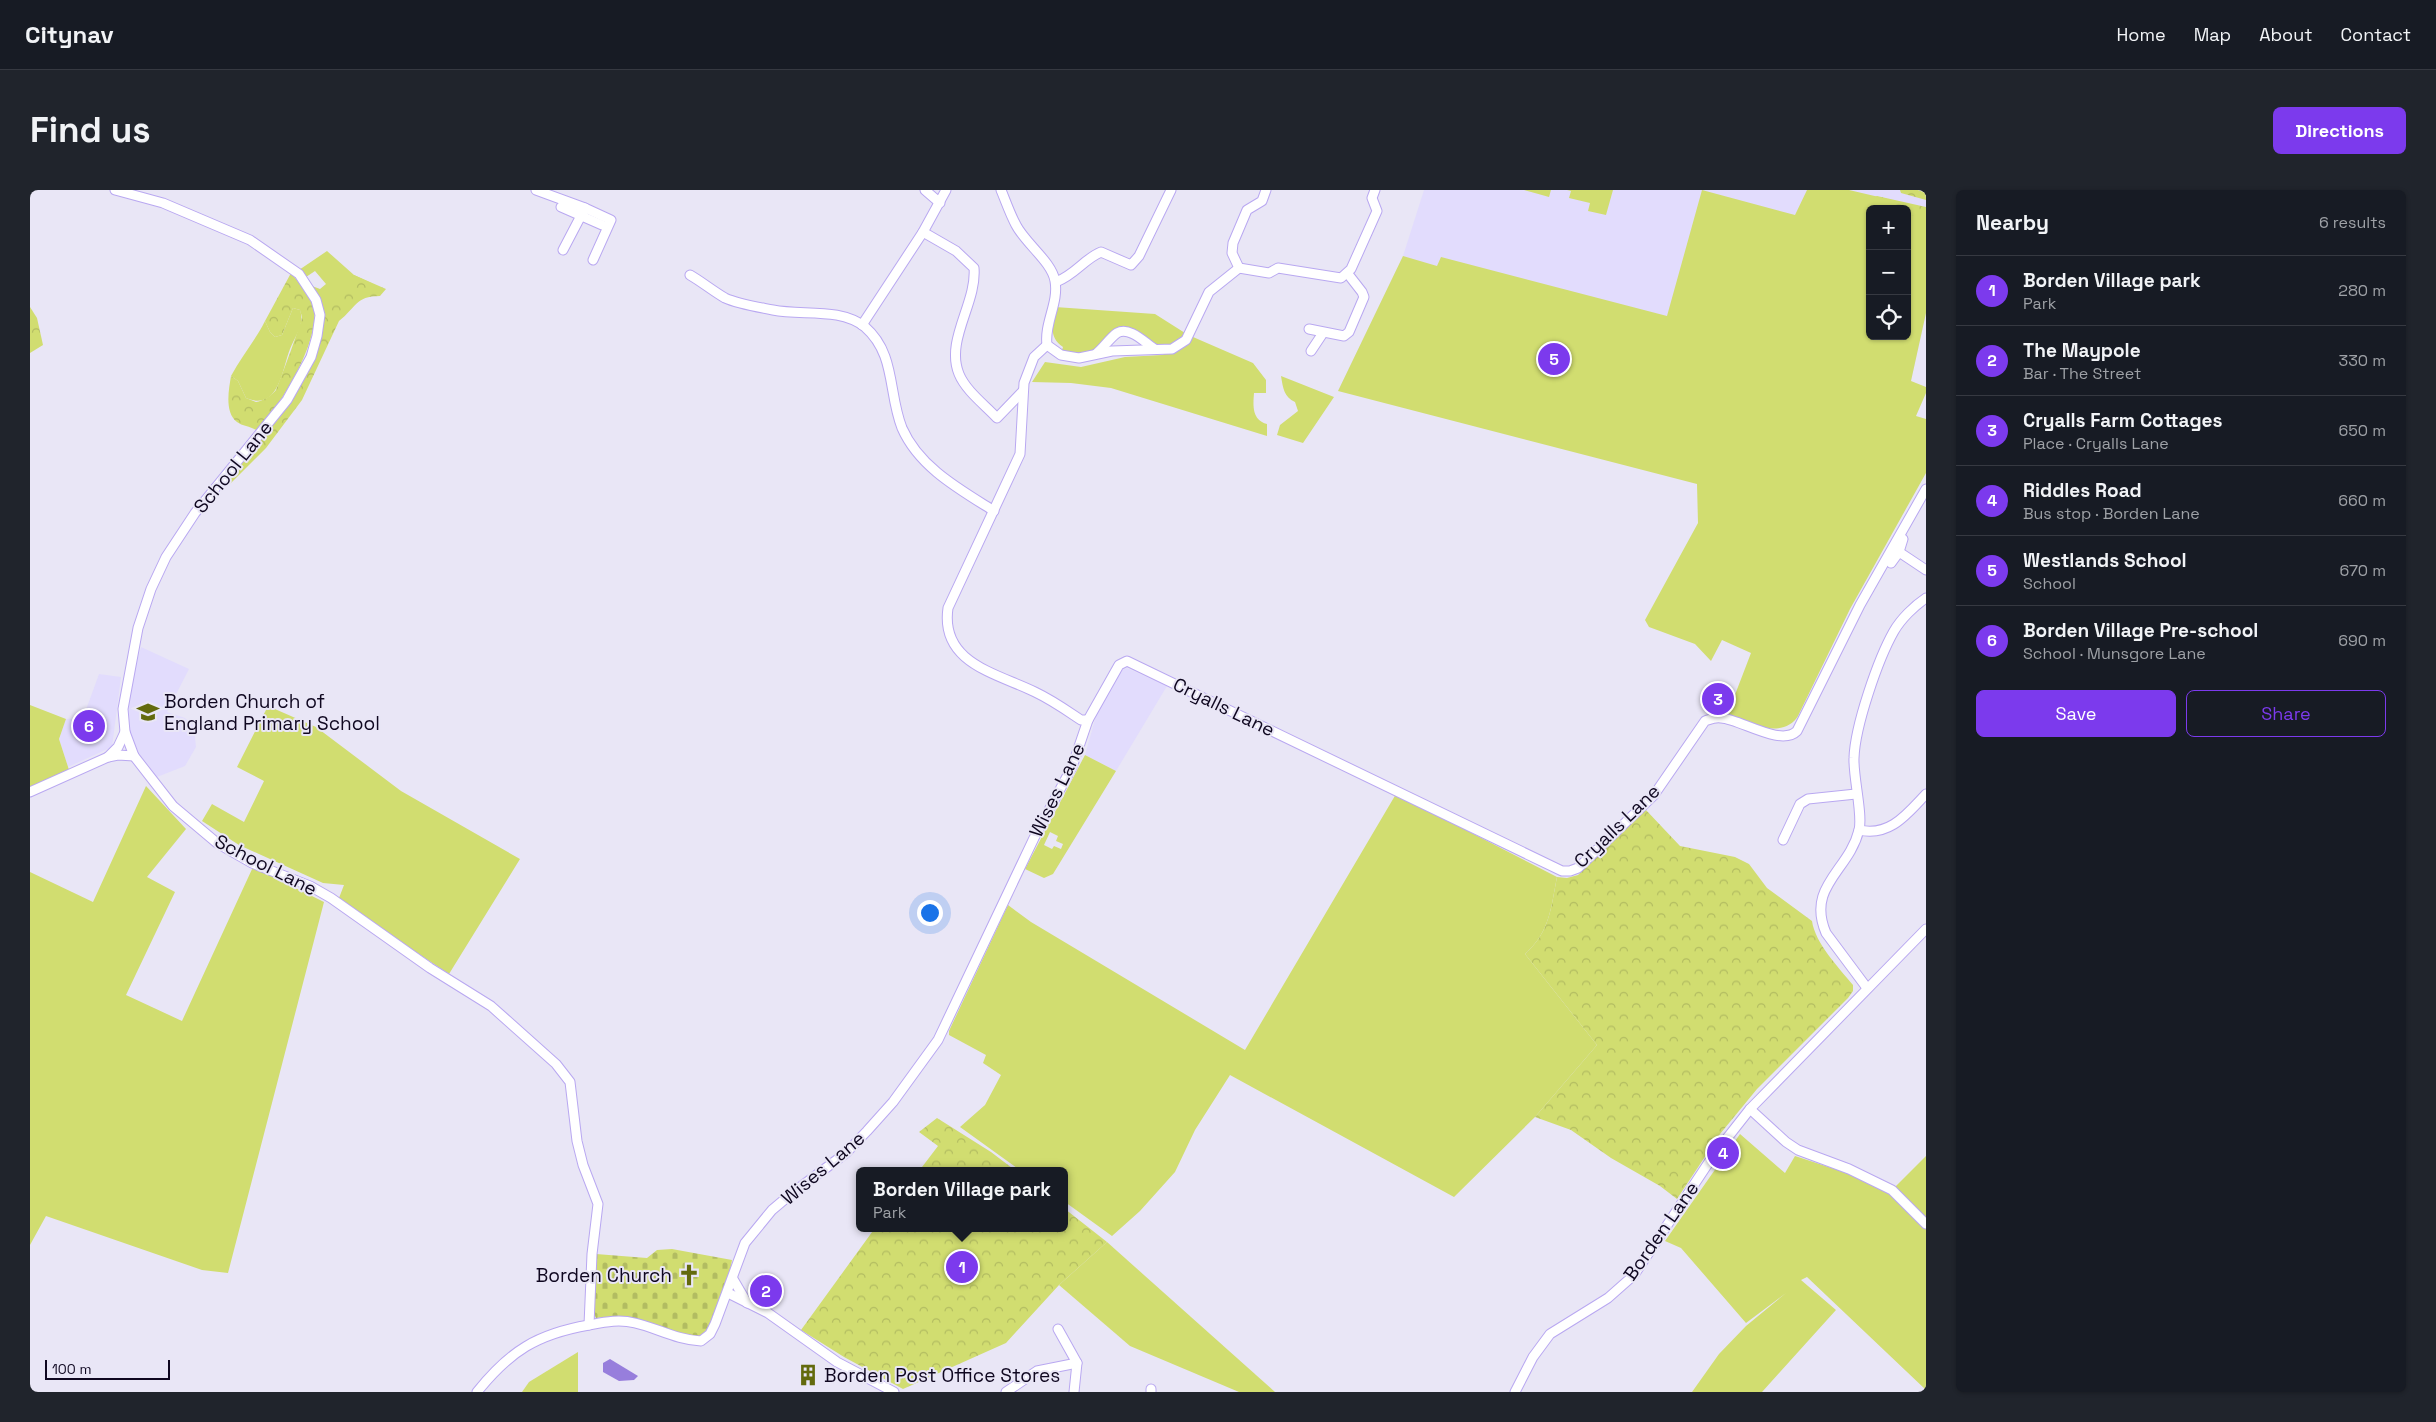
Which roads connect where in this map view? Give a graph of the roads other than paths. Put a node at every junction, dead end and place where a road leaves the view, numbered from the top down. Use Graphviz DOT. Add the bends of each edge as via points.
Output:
graph roads {
  1 [pos="115,190"];
  2 [pos="539,190"];
  3 [pos="925,190"];
  4 [pos="946,190"];
  5 [pos="1001,190"];
  6 [pos="1171,190"];
  7 [pos="1266,190"];
  8 [pos="1375,190"];
  9 [pos="940,203"];
  10 [pos="561,207"];
  11 [pos="582,211"];
  12 [pos="602,225"];
  13 [pos="923,232"];
  14 [pos="563,250"];
  15 [pos="593,260"];
  16 [pos="1239,268"];
  17 [pos="1348,274"];
  18 [pos="690,275"];
  19 [pos="1056,282"];
  20 [pos="862,325"];
  21 [pos="1309,329"];
  22 [pos="1323,333"];
  23 [pos="1047,345"];
  24 [pos="1157,351"];
  25 [pos="1311,351"];
  26 [pos="1094,355"];
  27 [pos="1023,391"];
  28 [pos="1926,489"];
  29 [pos="994,510"];
  30 [pos="1903,539"];
  31 [pos="1899,552"];
  32 [pos="1891,563"];
  33 [pos="1926,570"];
  34 [pos="1926,598"];
  35 [pos="1088,720"];
  36 [pos="125,732"];
  37 [pos="134,756"];
  38 [pos="108,757"];
  39 [pos="30,792"];
  40 [pos="1856,794"];
  41 [pos="1926,794"];
  42 [pos="1860,830"];
  43 [pos="1783,840"];
  44 [pos="1926,929"];
  45 [pos="1867,988"];
  46 [pos="1750,1109"];
  47 [pos="1926,1224"];
  48 [pos="733,1279"];
  49 [pos="728,1293"];
  50 [pos="747,1303"];
  51 [pos="589,1325"];
  52 [pos="1058,1329"];
  53 [pos="1077,1363"];
  54 [pos="477,1392"];
  55 [pos="894,1392"];
  56 [pos="1006,1392"];
  57 [pos="1074,1392"];
  58 [pos="1515,1392"];
  1 -- 36 [label="street, School Lane" via="163,204 250,240 299,274 311,290 320,315 311,357 287,400 195,513 162,565 138,628 124,702"];
  2 -- 11 [label="street"];
  3 -- 9 [label="street"];
  4 -- 9 [label="street"];
  5 -- 19 [label="street" via="1016,225 1049,267"];
  6 -- 19 [label="street" via="1139,256 1131,265 1101,252"];
  7 -- 16 [label="street" via="1262,201 1247,210 1233,243 1232,253"];
  8 -- 17 [label="street" via="1372,198 1377,211"];
  9 -- 13 [label="street"];
  10 -- 11 [label="street"];
  11 -- 12 [label="street"];
  11 -- 14 [label="street"];
  11 -- 15 [label="street" via="611,220"];
  13 -- 20 [label="street"];
  13 -- 27 [label="street" via="956,251 974,268 974,283 956,346 955,360 960,375 997,418"];
  16 -- 17 [label="street" via="1269,273 1278,268 1335,278"];
  16 -- 24 [label="street" via="1209,292 1186,340 1172,349"];
  17 -- 22 [label="street" via="1364,298 1349,332 1344,336"];
  18 -- 20 [label="street" via="727,298 775,310 839,316"];
  19 -- 23 [label="street" via="1045,334"];
  20 -- 29 [label="street" via="879,342 886,355 896,408 909,440 937,472"];
  21 -- 22 [label="street"];
  22 -- 25 [label="street"];
  23 -- 26 [label="street" via="1068,356"];
  23 -- 27 [label="street, Wises Lane" via="1034,357"];
  24 -- 26 [label="street" via="1137,349"];
  24 -- 26 [label="street" via="1132,333 1121,332"];
  27 -- 29 [label="street, Wises Lane" via="1020,454"];
  28 -- 35 [label="street, Cryalls Lane" via="1860,605 1797,732 1791,736 1780,736 1723,718 1705,721 1654,795 1578,868 1570,871 1562,871 1127,661 1119,665"];
  29 -- 35 [label="street, Wises Lane" via="948,608 945,625 953,644 978,666 1037,693 1081,720"];
  30 -- 31 [label="street"];
  31 -- 32 [label="street"];
  31 -- 33 [label="street"];
  34 -- 40 [label="street" via="1895,630 1866,704 1855,746"];
  35 -- 48 [label="street, Wises Lane" via="1072,767 1034,838 938,1040 894,1102 867,1131 846,1152 772,1210 745,1243"];
  36 -- 37 [label="street, School Lane"];
  36 -- 38 [label="street" via="118,747"];
  37 -- 38 [label="street"];
  37 -- 51 [label="street, School Lane" via="174,806 217,843 252,863 331,898 415,958 491,1006 556,1064 570,1082 577,1141 598,1204"];
  38 -- 39 [label="street"];
  40 -- 42 [label="street"];
  40 -- 43 [label="street" via="1808,799 1800,804"];
  41 -- 42 [label="street" via="1894,825 1874,833"];
  42 -- 45 [label="street" via="1819,903 1826,933"];
  44 -- 45 [label="street, Borden Lane"];
  45 -- 46 [label="street, Borden Lane"];
  46 -- 47 [label="street" via="1798,1150 1892,1190"];
  46 -- 58 [label="street, Borden Lane" via="1713,1156 1634,1275 1608,1298 1550,1334 1533,1357"];
  48 -- 49 [label="street, Wises Lane"];
  48 -- 50 [label="street"];
  49 -- 50 [label="street"];
  49 -- 51 [label="street, Wises Lane" via="710,1334 701,1341 690,1341 635,1323 613,1320"];
  50 -- 55 [label="street" via="768,1313 837,1362"];
  51 -- 54 [label="street" via="534,1340 513,1355"];
  52 -- 53 [label="street"];
  53 -- 56 [label="street" via="1037,1371"];
  53 -- 57 [label="street"];
}
